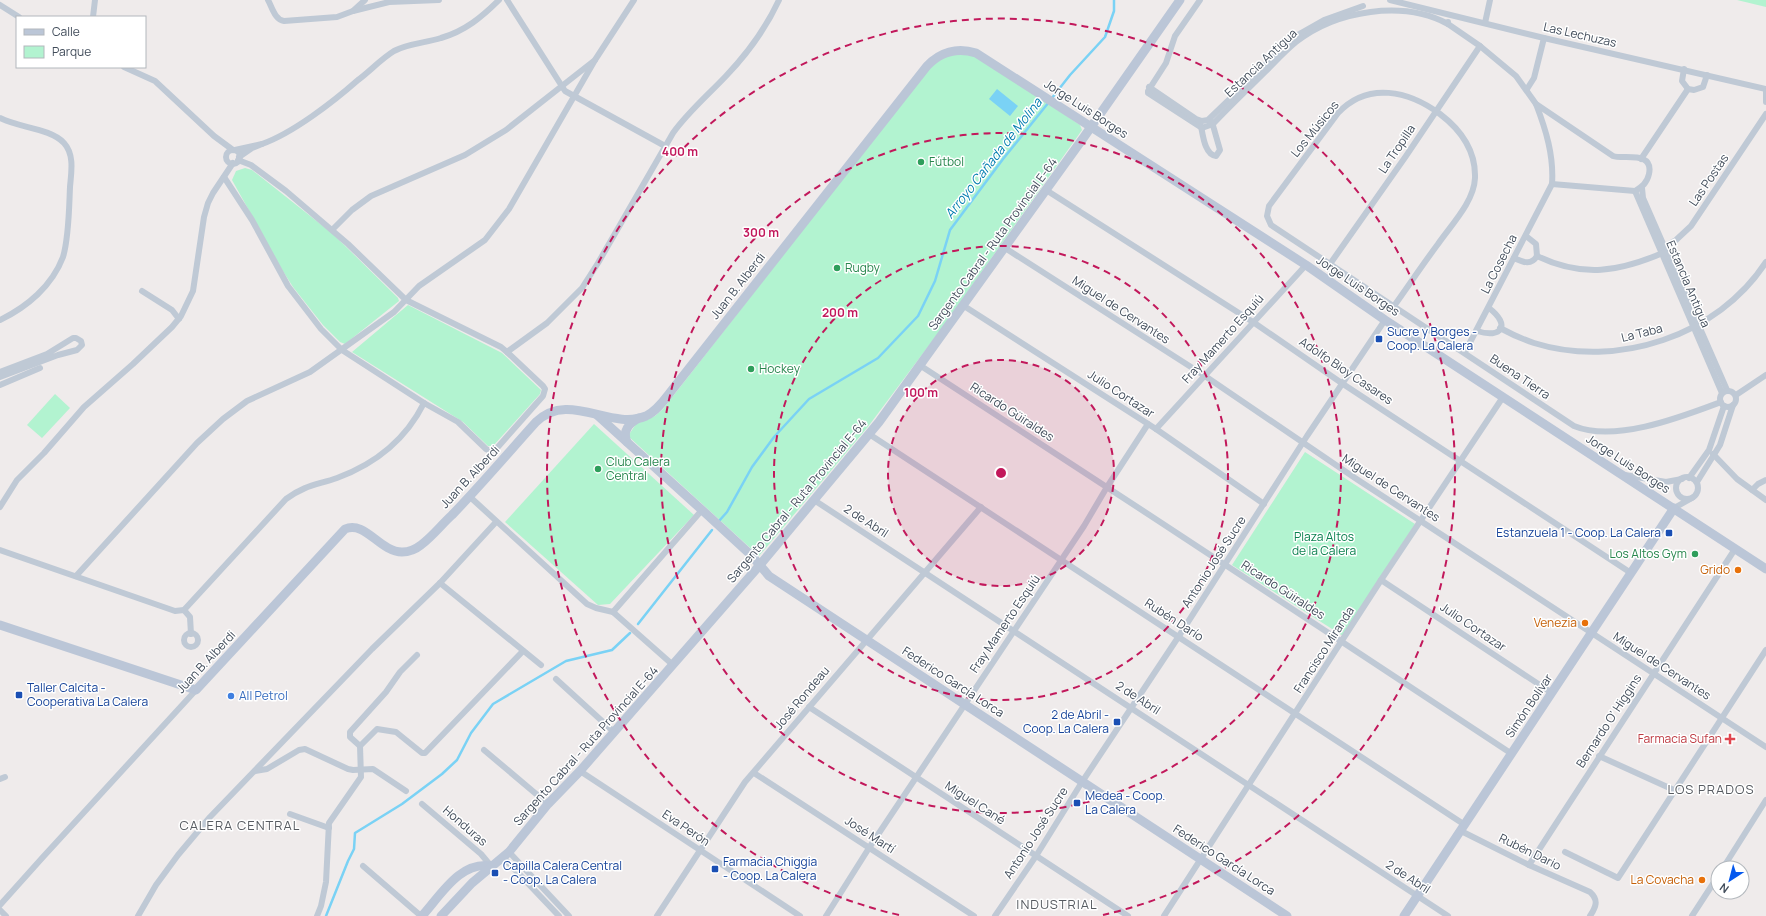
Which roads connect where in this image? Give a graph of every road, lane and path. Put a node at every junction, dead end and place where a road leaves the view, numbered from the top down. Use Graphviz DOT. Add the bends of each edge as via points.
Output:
graph roads {
  1 [pos="95,0"];
  2 [pos="268,0"];
  3 [pos="365,0"];
  4 [pos="440,0"];
  5 [pos="499,0"];
  6 [pos="507,0"];
  7 [pos="634,0"];
  8 [pos="779,0"];
  9 [pos="1180,0"];
  10 [pos="1200,0"];
  11 [pos="1390,0"];
  12 [pos="1490,0"];
  13 [pos="0,5"];
  14 [pos="1364,6"];
  15 [pos="1407,7"];
  16 [pos="353,11"];
  17 [pos="1446,13"];
  18 [pos="17,16"];
  19 [pos="93,16"];
  20 [pos="1485,23"];
  21 [pos="1448,24"];
  22 [pos="1544,38"];
  23 [pos="1480,46"];
  24 [pos="951,51"];
  25 [pos="595,60"];
  26 [pos="126,68"];
  27 [pos="1684,69"];
  28 [pos="1707,75"];
  29 [pos="561,86"];
  30 [pos="1526,89"];
  31 [pos="1688,89"];
  32 [pos="1148,90"];
  33 [pos="1766,90"];
  34 [pos="574,97"];
  35 [pos="1766,102"];
  36 [pos="1536,104"];
  37 [pos="1435,111"];
  38 [pos="1766,114"];
  39 [pos="1212,116"];
  40 [pos="0,118"];
  41 [pos="1557,118"];
  42 [pos="1202,121"];
  43 [pos="1213,124"];
  44 [pos="1544,125"];
  45 [pos="1091,126"];
  46 [pos="1202,128"];
  47 [pos="214,136"];
  48 [pos="262,144"];
  49 [pos="665,146"];
  50 [pos="234,150"];
  51 [pos="226,157"];
  52 [pos="1641,159"];
  53 [pos="237,160"];
  54 [pos="224,177"];
  55 [pos="1552,184"];
  56 [pos="1642,188"];
  57 [pos="1046,190"];
  58 [pos="1635,191"];
  59 [pos="1269,221"];
  60 [pos="332,230"];
  61 [pos="1526,236"];
  62 [pos="1005,248"];
  63 [pos="1664,250"];
  64 [pos="1537,256"];
  65 [pos="1514,258"];
  66 [pos="1766,262"];
  67 [pos="1330,264"];
  68 [pos="1306,265"];
  69 [pos="142,291"];
  70 [pos="406,300"];
  71 [pos="964,306"];
  72 [pos="1394,306"];
  73 [pos="1489,308"];
  74 [pos="179,319"];
  75 [pos="0,320"];
  76 [pos="1385,320"];
  77 [pos="1253,322"];
  78 [pos="1696,326"];
  79 [pos="1500,328"];
  80 [pos="1476,331"];
  81 [pos="342,350"];
  82 [pos="507,352"];
  83 [pos="1465,352"];
  84 [pos="921,366"];
  85 [pos="40,368"];
  86 [pos="0,372"];
  87 [pos="1766,375"];
  88 [pos="1205,376"];
  89 [pos="0,377"];
  90 [pos="1343,384"];
  91 [pos="0,385"];
  92 [pos="1724,392"];
  93 [pos="1736,395"];
  94 [pos="1503,397"];
  95 [pos="424,402"];
  96 [pos="1723,404"];
  97 [pos="1733,405"];
  98 [pos="596,414"];
  99 [pos="641,418"];
  100 [pos="1148,424"];
  101 [pos="1156,429"];
  102 [pos="869,434"];
  103 [pos="627,442"];
  104 [pos="1304,443"];
  105 [pos="1709,450"];
  106 [pos="1714,456"];
  107 [pos="1460,460"];
  108 [pos="1622,475"];
  109 [pos="1689,478"];
  110 [pos="1682,479"];
  111 [pos="1766,480"];
  112 [pos="1696,482"];
  113 [pos="1107,487"];
  114 [pos="1752,490"];
  115 [pos="470,496"];
  116 [pos="1679,496"];
  117 [pos="1692,498"];
  118 [pos="814,500"];
  119 [pos="1766,500"];
  120 [pos="1264,504"];
  121 [pos="0,507"];
  122 [pos="981,507"];
  123 [pos="1674,508"];
  124 [pos="702,510"];
  125 [pos="1420,521"];
  126 [pos="496,522"];
  127 [pos="1735,549"];
  128 [pos="0,550"];
  129 [pos="1061,560"];
  130 [pos="1224,565"];
  131 [pos="759,566"];
  132 [pos="1766,569"];
  133 [pos="925,573"];
  134 [pos="1631,573"];
  135 [pos="76,576"];
  136 [pos="1381,580"];
  137 [pos="440,584"];
  138 [pos="184,610"];
  139 [pos="613,612"];
  140 [pos="0,625"];
  141 [pos="1014,631"];
  142 [pos="1592,633"];
  143 [pos="191,634"];
  144 [pos="1179,636"];
  145 [pos="866,640"];
  146 [pos="1342,642"];
  147 [pos="1766,650"];
  148 [pos="523,651"];
  149 [pos="416,655"];
  150 [pos="541,665"];
  151 [pos="673,665"];
  152 [pos="1654,673"];
  153 [pos="556,679"];
  154 [pos="196,690"];
  155 [pos="1552,693"];
  156 [pos="965,704"];
  157 [pos="809,707"];
  158 [pos="1132,708"];
  159 [pos="1296,713"];
  160 [pos="1722,718"];
  161 [pos="614,732"];
  162 [pos="360,746"];
  163 [pos="1766,747"];
  164 [pos="484,750"];
  165 [pos="1512,754"];
  166 [pos="1599,756"];
  167 [pos="361,769"];
  168 [pos="256,771"];
  169 [pos="580,771"];
  170 [pos="754,773"];
  171 [pos="917,778"];
  172 [pos="1082,782"];
  173 [pos="1250,785"];
  174 [pos="1674,790"];
  175 [pos="406,791"];
  176 [pos="1766,800"];
  177 [pos="422,804"];
  178 [pos="548,804"];
  179 [pos="290,814"];
  180 [pos="329,828"];
  181 [pos="1463,828"];
  182 [pos="869,848"];
  183 [pos="700,851"];
  184 [pos="1565,852"];
  185 [pos="506,855"];
  186 [pos="1036,856"];
  187 [pos="1202,859"];
  188 [pos="1728,860"];
  189 [pos="1529,864"];
  190 [pos="364,866"];
  191 [pos="491,866"];
  192 [pos="1710,888"];
  193 [pos="1417,896"];
  194 [pos="0,905"];
  195 [pos="0,910"];
  196 [pos="6,916"];
  197 [pos="138,916"];
  198 [pos="317,916"];
  199 [pos="422,916"];
  200 [pos="441,916"];
  201 [pos="559,916"];
  202 [pos="569,916"];
  203 [pos="658,916"];
  204 [pos="800,916"];
  205 [pos="826,916"];
  206 [pos="974,916"];
  207 [pos="995,916"];
  208 [pos="1128,916"];
  209 [pos="1164,916"];
  210 [pos="1287,916"];
  211 [pos="1404,916"];
  212 [pos="1448,916"];
  213 [pos="1590,916"];
  214 [pos="1692,916"];
  1 -- 19 [label="street"];
  2 -- 16 [label="street" via="280,21 337,17"];
  3 -- 16 [label="street"];
  4 -- 16 [label="street" via="389,2"];
  5 -- 48 [label="street" via="480,19 459,31 394,52 291,130"];
  6 -- 29 [label="street"];
  7 -- 25 [label="street"];
  8 -- 49 [label="street" via="746,52 681,122"];
  9 -- 45 [label="street, Sargento Cabral - Ruta Provincial E-64"];
  10 -- 32 [label="street" via="1175,36 1168,58"];
  11 -- 15 [label="street, Las Lechuzas"];
  12 -- 20 [label="street"];
  13 -- 18 [label="street"];
  14 -- 15 [label="street, Estancia Antigua" via="1376,9"];
  14 -- 39 [label="street, Estancia Antigua" via="1324,20 1294,37"];
  14 -- 43 [label="street, Estancia Antigua" via="1296,42"];
  15 -- 17 [label="street, Las Lechuzas"];
  15 -- 21 [label="street, Estancia Antigua"];
  17 -- 20 [label="street, Las Lechuzas"];
  17 -- 21 [label="street"];
  20 -- 22 [label="street, Las Lechuzas"];
  21 -- 23 [label="street, Estancia Antigua"];
  22 -- 27 [label="street, Las Lechuzas"];
  22 -- 30 [label="street" via="1534,78"];
  23 -- 30 [label="street, Estancia Antigua" via="1516,76"];
  23 -- 37 [label="street, La Tropilla"];
  24 -- 45 [label="street, Jorge Luis Borges" via="976,53"];
  24 -- 99 [label="street, Juan B. Alberdi" via="927,66 672,390 655,410"];
  25 -- 29 [label="street"];
  25 -- 34 [label="street"];
  26 -- 47 [label="street" via="155,81"];
  27 -- 28 [label="street, Las Lechuzas"];
  27 -- 31 [label="street" via="1682,81"];
  28 -- 31 [label="street" via="1702,86 1694,90"];
  28 -- 33 [label="street, Las Lechuzas"];
  29 -- 34 [label="street"];
  29 -- 60 [label="street" via="496,137 465,155 371,196"];
  30 -- 36 [label="street, Estancia Antigua"];
  31 -- 52 [label="street"];
  32 -- 42 [label="street"];
  32 -- 46 [label="street"];
  33 -- 35 [label="street"];
  34 -- 49 [label="street"];
  34 -- 70 [label="street" via="509,209 490,234 480,244 419,286"];
  36 -- 41 [label="street, Estancia Antigua"];
  36 -- 44 [label="street, La Cosecha"];
  37 -- 59 [label="street, Los Músicos" via="1417,100 1395,92 1375,93 1350,103 1333,120 1269,206"];
  37 -- 67 [label="street, La Tropilla"];
  37 -- 72 [label="street, Los Músicos" via="1449,121 1465,139 1473,158 1474,187 1465,205"];
  38 -- 63 [label="street, Las Postas" via="1691,226"];
  39 -- 42 [label="street, Estancia Antigua"];
  39 -- 43 [label="street"];
  40 -- 75 [label="street" via="51,134 61,140 72,163 65,249 60,263 38,294 20,309"];
  41 -- 44 [label="street" via="1548,119"];
  41 -- 52 [label="street, Estancia Antigua" via="1617,158 1638,156"];
  42 -- 46 [label="street"];
  43 -- 46 [label="street, Estancia Antigua"];
  43 -- 46 [label="street" via="1220,150 1216,156 1208,151"];
  44 -- 55 [label="street, La Cosecha" via="1552,157"];
  45 -- 57 [label="street, Sargento Cabral - Ruta Provincial E-64"];
  45 -- 68 [label="street, Jorge Luis Borges"];
  47 -- 50 [label="street"];
  47 -- 51 [label="street"];
  48 -- 50 [label="street"];
  48 -- 53 [label="street" via="252,148"];
  49 -- 82 [label="street" via="582,288 547,323"];
  50 -- 51 [label="street" via="229,151"];
  50 -- 53 [label="street" via="238,153"];
  51 -- 53 [label="street" via="229,162"];
  51 -- 54 [label="street"];
  52 -- 56 [label="street" via="1647,164 1650,172"];
  53 -- 54 [label="street"];
  53 -- 60 [label="street" via="251,165"];
  54 -- 74 [label="street" via="208,203 193,291"];
  54 -- 81 [label="street" via="252,220 288,286 321,329"];
  55 -- 58 [label="street"];
  55 -- 61 [label="street, La Cosecha"];
  56 -- 58 [label="street"];
  56 -- 63 [label="street, Estancia Antigua" via="1643,198"];
  57 -- 62 [label="street, Sargento Cabral - Ruta Provincial E-64"];
  57 -- 77 [label="street, Adolfo Bioy Casares"];
  58 -- 63 [label="street, Estancia Antigua"];
  59 -- 67 [label="street, Buena Tierra" via="1275,228"];
  60 -- 70 [label="street"];
  61 -- 64 [label="street" via="1536,244"];
  61 -- 65 [label="street, La Cosecha"];
  62 -- 71 [label="street, Sargento Cabral - Ruta Provincial E-64"];
  62 -- 88 [label="street, Miguel de Cervantes"];
  63 -- 64 [label="street, Las Postas" via="1618,268 1587,271 1562,266"];
  63 -- 78 [label="street, Estancia Antigua"];
  64 -- 65 [label="street" via="1528,263"];
  65 -- 73 [label="street, La Cosecha"];
  66 -- 78 [label="street, La Taba" via="1747,287 1733,300"];
  67 -- 72 [label="street, Buena Tierra"];
  68 -- 76 [label="street, Jorge Luis Borges"];
  68 -- 77 [label="street, Fray Mamerto Esquiú"];
  69 -- 74 [label="street" via="172,310"];
  70 -- 81 [label="street" via="394,312"];
  70 -- 82 [label="street"];
  71 -- 84 [label="street, Sargento Cabral - Ruta Provincial E-64"];
  71 -- 100 [label="street, Julio Cortazar"];
  72 -- 83 [label="street, Buena Tierra"];
  73 -- 79 [label="street" via="1500,318"];
  73 -- 80 [label="street, La Cosecha"];
  74 -- 121 [label="street" via="84,407 17,480"];
  76 -- 90 [label="street, Antonio José Sucre"];
  76 -- 94 [label="street, Jorge Luis Borges"];
  77 -- 88 [label="street, Fray Mamerto Esquiú"];
  77 -- 90 [label="street, Adolfo Bioy Casares"];
  78 -- 79 [label="street, La Taba" via="1660,342 1605,351 1548,347"];
  78 -- 92 [label="street, Estancia Antigua"];
  79 -- 80 [label="street" via="1497,333 1492,334"];
  80 -- 83 [label="street, La Cosecha"];
  81 -- 95 [label="street"];
  81 -- 135 [label="street" via="301,377 247,401 218,424 197,443"];
  82 -- 95 [label="street" via="543,386 545,393 497,448 490,451 486,449 458,422"];
  83 -- 96 [label="street, Buena Tierra" via="1574,426 1588,430 1639,428"];
  84 -- 102 [label="street, Sargento Cabral - Ruta Provincial E-64"];
  84 -- 113 [label="street, Ricardo Güiraldes"];
  85 -- 91 [label="street"];
  86 -- 89 [label="street" via="47,354 74,338 81,341 82,344 77,350"];
  87 -- 93 [label="street"];
  88 -- 101 [label="street, Fray Mamerto Esquiú"];
  88 -- 104 [label="street, Miguel de Cervantes"];
  90 -- 104 [label="street, Antonio José Sucre"];
  90 -- 107 [label="street, Adolfo Bioy Casares"];
  92 -- 93 [label="street"];
  92 -- 96 [label="street" via="1720,398"];
  93 -- 97 [label="street" via="1736,402"];
  94 -- 107 [label="street, Francisco Miranda"];
  94 -- 108 [label="street, Jorge Luis Borges"];
  95 -- 138 [label="street" via="403,434 381,455 352,472 302,488 286,499"];
  96 -- 97 [label="street" via="1729,407"];
  96 -- 105 [label="street" via="1716,434"];
  97 -- 106 [label="street" via="1725,434"];
  98 -- 99 [label="street, Juan B. Alberdi" via="627,419"];
  98 -- 103 [label="street, Federico García Lorca"];
  98 -- 115 [label="street, Juan B. Alberdi" via="562,409 546,414"];
  99 -- 103 [label="street" via="628,426 625,434"];
  100 -- 101 [label="street, Julio Cortazar"];
  100 -- 113 [label="street, Fray Mamerto Esquiú"];
  101 -- 120 [label="street, Julio Cortazar"];
  102 -- 118 [label="street, Sargento Cabral - Ruta Provincial E-64"];
  102 -- 122 [label="street, Rubén Darío"];
  103 -- 124 [label="street, Federico García Lorca"];
  104 -- 120 [label="street, Antonio José Sucre"];
  104 -- 125 [label="street, Miguel de Cervantes"];
  105 -- 106 [label="street"];
  105 -- 109 [label="street"];
  106 -- 112 [label="street"];
  106 -- 114 [label="street"];
  107 -- 125 [label="street, Francisco Miranda"];
  107 -- 134 [label="street, Adolfo Bioy Casares"];
  108 -- 110 [label="street" via="1666,482"];
  108 -- 123 [label="street, Jorge Luis Borges"];
  109 -- 110 [label="street"];
  109 -- 112 [label="street"];
  110 -- 116 [label="street" via="1677,486"];
  111 -- 114 [label="street"];
  112 -- 117 [label="street" via="1697,493"];
  113 -- 129 [label="street, Fray Mamerto Esquiú"];
  113 -- 130 [label="street, Ricardo Güiraldes"];
  114 -- 119 [label="street"];
  115 -- 126 [label="street"];
  115 -- 154 [label="street, Juan B. Alberdi" via="428,540 407,551 400,552 387,548 359,528 346,529"];
  116 -- 117 [label="street" via="1685,499"];
  116 -- 123 [label="street, Simón Bolívar"];
  117 -- 123 [label="street, Simón Bolívar"];
  118 -- 131 [label="street, Sargento Cabral - Ruta Provincial E-64"];
  118 -- 133 [label="street, 2 de Abril"];
  120 -- 130 [label="street, Antonio José Sucre"];
  122 -- 129 [label="street, Rubén Darío"];
  122 -- 133 [label="street, José Rondeau"];
  123 -- 127 [label="street, Jorge Luis Borges"];
  123 -- 134 [label="street, Simón Bolívar"];
  124 -- 131 [label="street, Federico García Lorca" via="752,556"];
  124 -- 139 [label="street"];
  125 -- 136 [label="street, Francisco Miranda"];
  125 -- 142 [label="street, Miguel de Cervantes"];
  126 -- 137 [label="street"];
  126 -- 139 [label="street" via="587,604"];
  127 -- 132 [label="street, Jorge Luis Borges"];
  127 -- 152 [label="street, Bernardo O' Higgins"];
  128 -- 135 [label="street"];
  129 -- 141 [label="street, Fray Mamerto Esquiú"];
  129 -- 144 [label="street, Rubén Darío"];
  130 -- 144 [label="street, Antonio José Sucre"];
  130 -- 146 [label="street, Ricardo Güiraldes"];
  131 -- 145 [label="street, Federico García Lorca" via="769,576"];
  131 -- 151 [label="street, Sargento Cabral - Ruta Provincial E-64"];
  133 -- 141 [label="street, 2 de Abril"];
  133 -- 145 [label="street, José Rondeau"];
  134 -- 142 [label="street, Simón Bolívar"];
  135 -- 138 [label="street" via="175,611"];
  136 -- 146 [label="street, Francisco Miranda"];
  136 -- 155 [label="street, Julio Cortazar"];
  137 -- 148 [label="street"];
  137 -- 168 [label="street" via="372,649"];
  138 -- 143 [label="street" via="190,617"];
  139 -- 151 [label="street"];
  140 -- 154 [label="street"];
  141 -- 156 [label="street, Fray Mamerto Esquiú"];
  141 -- 158 [label="street, 2 de Abril"];
  142 -- 152 [label="street, Miguel de Cervantes"];
  142 -- 155 [label="street, Simón Bolívar"];
  144 -- 158 [label="street, Antonio José Sucre"];
  144 -- 159 [label="street, Rubén Darío"];
  145 -- 156 [label="street, Federico García Lorca"];
  145 -- 157 [label="street, José Rondeau"];
  146 -- 159 [label="street, Francisco Miranda"];
  146 -- 165 [label="street, Ricardo Güiraldes"];
  147 -- 160 [label="street"];
  148 -- 150 [label="street"];
  148 -- 162 [label="street" via="425,753 396,732 377,729"];
  149 -- 162 [label="street" via="350,732 350,737"];
  151 -- 161 [label="street, Sargento Cabral - Ruta Provincial E-64"];
  152 -- 160 [label="street, Miguel de Cervantes"];
  152 -- 166 [label="street, Bernardo O' Higgins"];
  153 -- 161 [label="street"];
  154 -- 194 [label="street, Juan B. Alberdi"];
  155 -- 165 [label="street, Simón Bolívar"];
  156 -- 171 [label="street, Fray Mamerto Esquiú"];
  156 -- 172 [label="street, Federico García Lorca"];
  157 -- 170 [label="street, José Rondeau"];
  157 -- 171 [label="street, Miguel Cané"];
  158 -- 172 [label="street, Antonio José Sucre"];
  158 -- 173 [label="street, 2 de Abril"];
  159 -- 173 [label="street, Francisco Miranda"];
  159 -- 181 [label="street, Rubén Darío"];
  160 -- 163 [label="street, Miguel de Cervantes"];
  160 -- 174 [label="street"];
  161 -- 169 [label="street, Sargento Cabral - Ruta Provincial E-64"];
  162 -- 167 [label="street"];
  164 -- 178 [label="street"];
  165 -- 181 [label="street, Simón Bolívar"];
  166 -- 174 [label="street"];
  166 -- 189 [label="street, Bernardo O' Higgins"];
  167 -- 168 [label="street" via="348,769 305,749 299,750 267,770"];
  167 -- 175 [label="street" via="373,769"];
  167 -- 180 [label="street" via="361,777 331,819"];
  168 -- 197 [label="street" via="196,832 156,886"];
  169 -- 178 [label="street, Sargento Cabral - Ruta Provincial E-64"];
  169 -- 183 [label="street, Eva Perón"];
  170 -- 182 [label="street, José Martí"];
  170 -- 183 [label="street, José Rondeau" via="742,786"];
  171 -- 182 [label="street, Fray Mamerto Esquiú"];
  171 -- 186 [label="street, Miguel Cané"];
  172 -- 186 [label="street, Antonio José Sucre"];
  172 -- 187 [label="street, Federico García Lorca"];
  173 -- 187 [label="street, Francisco Miranda"];
  173 -- 193 [label="street, 2 de Abril"];
  174 -- 184 [label="street" via="1618,878"];
  176 -- 188 [label="street"];
  177 -- 191 [label="street, Honduras" via="481,854"];
  178 -- 185 [label="street, Sargento Cabral - Ruta Provincial E-64"];
  179 -- 180 [label="street"];
  180 -- 198 [label="street" via="326,882"];
  181 -- 189 [label="street, Rubén Dario"];
  181 -- 193 [label="street, Simón Bolívar"];
  182 -- 205 [label="street, Fray Mamerto Esquiú"];
  182 -- 206 [label="street, José Martí"];
  183 -- 203 [label="street, José Rondeau"];
  183 -- 204 [label="street, Eva Perón"];
  185 -- 191 [label="street, Sargento Cabral - Ruta Provincial E-64"];
  185 -- 201 [label="street"];
  185 -- 202 [label="street"];
  186 -- 207 [label="street, Antonio José Sucre"];
  186 -- 208 [label="street, Miguel Cané"];
  187 -- 209 [label="street, Francisco Miranda"];
  187 -- 210 [label="street, Federico García Lorca"];
  189 -- 213 [label="street, Rubén Dario" via="1590,892 1595,898 1595,909"];
  190 -- 199 [label="street"];
  191 -- 199 [label="street" via="476,866 464,871"];
  191 -- 200 [label="street, Sargento Cabral - Ruta Provincial E-64" via="465,889"];
  192 -- 214 [label="street"];
  193 -- 211 [label="street, Simón Bolívar"];
  193 -- 212 [label="street, 2 de Abril"];
  195 -- 196 [label="street"];
}
